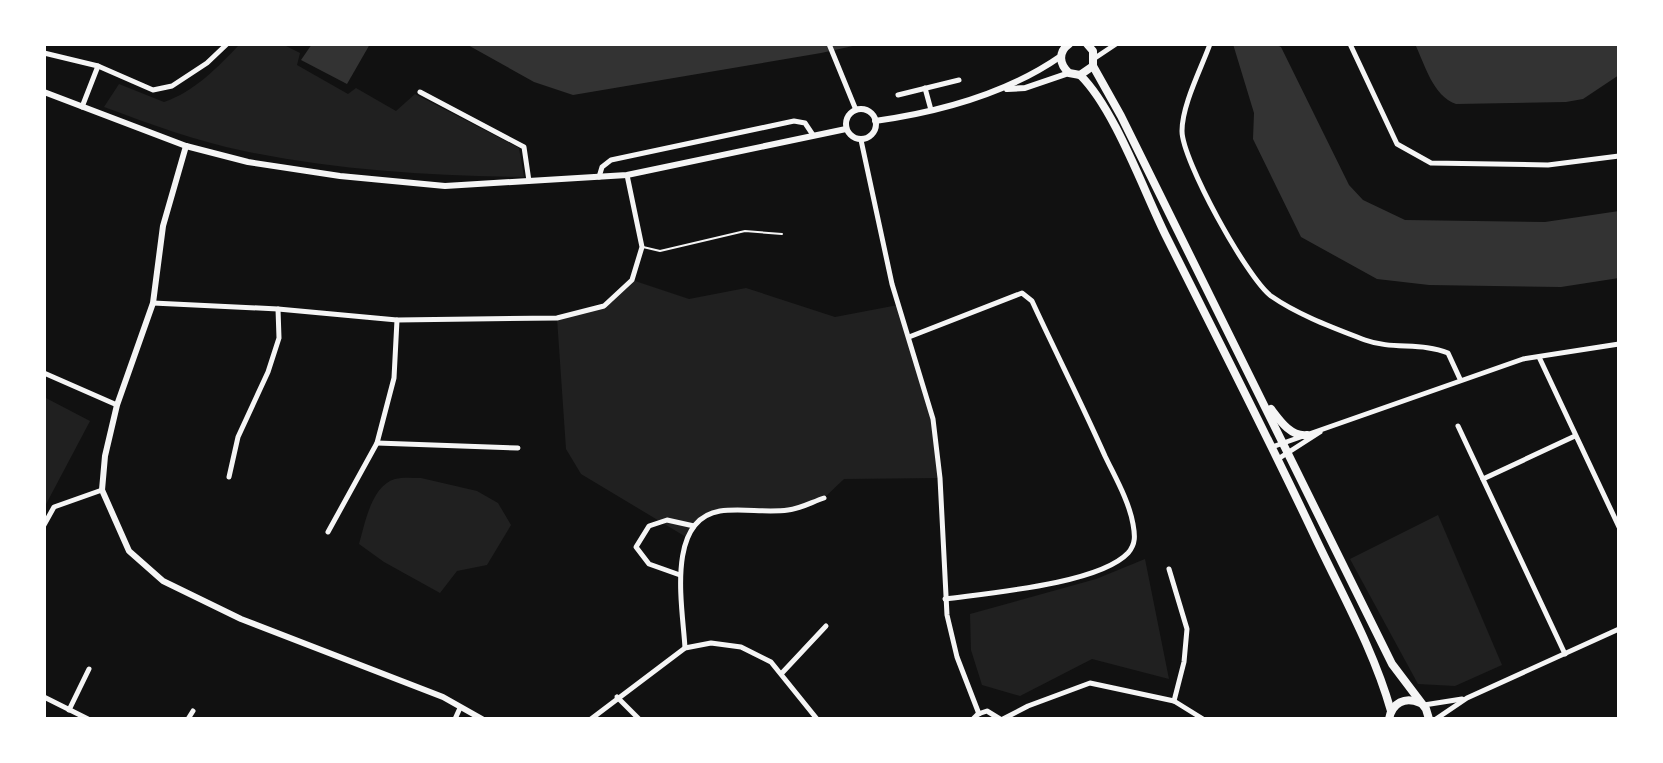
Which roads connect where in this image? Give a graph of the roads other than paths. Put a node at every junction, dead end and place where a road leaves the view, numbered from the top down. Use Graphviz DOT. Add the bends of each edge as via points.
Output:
graph roads {
  1 [pos="227,44"];
  2 [pos="829,44"];
  3 [pos="1087,44"];
  4 [pos="1116,44"];
  5 [pos="1210,44"];
  6 [pos="1350,44"];
  7 [pos="1067,45"];
  8 [pos="44,53"];
  9 [pos="1061,56"];
  10 [pos="1094,62"];
  11 [pos="98,66"];
  12 [pos="1069,73"];
  13 [pos="1080,75"];
  14 [pos="959,80"];
  15 [pos="925,88"];
  16 [pos="1002,89"];
  17 [pos="44,92"];
  18 [pos="420,92"];
  19 [pos="898,95"];
  20 [pos="82,107"];
  21 [pos="856,110"];
  22 [pos="931,110"];
  23 [pos="875,121"];
  24 [pos="846,129"];
  25 [pos="813,135"];
  26 [pos="861,140"];
  27 [pos="186,146"];
  28 [pos="1619,156"];
  29 [pos="627,175"];
  30 [pos="599,177"];
  31 [pos="529,181"];
  32 [pos="782,234"];
  33 [pos="642,247"];
  34 [pos="153,303"];
  35 [pos="278,309"];
  36 [pos="397,320"];
  37 [pos="909,337"];
  38 [pos="1619,344"];
  39 [pos="1539,357"];
  40 [pos="44,373"];
  41 [pos="1460,379"];
  42 [pos="1258,392"];
  43 [pos="117,405"];
  44 [pos="1458,426"];
  45 [pos="1321,432"];
  46 [pos="1307,435"];
  47 [pos="1575,436"];
  48 [pos="377,443"];
  49 [pos="1284,444"];
  50 [pos="1272,447"];
  51 [pos="518,448"];
  52 [pos="1289,454"];
  53 [pos="1278,459"];
  54 [pos="229,477"];
  55 [pos="1483,479"];
  56 [pos="102,490"];
  57 [pos="824,498"];
  58 [pos="44,525"];
  59 [pos="694,526"];
  60 [pos="1619,527"];
  61 [pos="328,532"];
  62 [pos="1169,569"];
  63 [pos="680,575"];
  64 [pos="945,599"];
  65 [pos="826,626"];
  66 [pos="1619,629"];
  67 [pos="685,648"];
  68 [pos="1565,654"];
  69 [pos="89,669"];
  70 [pos="782,673"];
  71 [pos="44,697"];
  72 [pos="617,697"];
  73 [pos="1467,698"];
  74 [pos="1174,701"];
  75 [pos="1422,704"];
  76 [pos="460,708"];
  77 [pos="69,710"];
  78 [pos="193,711"];
  79 [pos="979,714"];
  80 [pos="1390,715"];
  81 [pos="88,719"];
  82 [pos="188,719"];
  83 [pos="455,719"];
  84 [pos="482,719"];
  85 [pos="591,719"];
  86 [pos="639,719"];
  87 [pos="817,719"];
  88 [pos="973,719"];
  89 [pos="1002,719"];
  90 [pos="1203,719"];
  91 [pos="1429,719"];
  92 [pos="1436,719"];
  1 -- 11 [label="street" via="172,86 153,90"];
  2 -- 21 [label="street"];
  3 -- 10 [label="main road"];
  4 -- 10 [label="street"];
  5 -- 41 [label="street" via="1182,135 1191,164 1245,267 1270,295 1315,320 1385,345 1448,353"];
  6 -- 28 [label="street" via="1397,144 1431,163 1548,165"];
  7 -- 9 [label="main road"];
  8 -- 11 [label="street"];
  9 -- 12 [label="main road"];
  9 -- 16 [label="street"];
  10 -- 13 [label="main road"];
  10 -- 42 [label="main road"];
  11 -- 20 [label="street"];
  12 -- 13 [label="main road"];
  12 -- 16 [label="street" via="1025,88"];
  13 -- 50 [label="main road" via="1111,120"];
  14 -- 15 [label="street"];
  15 -- 19 [label="street"];
  15 -- 22 [label="street"];
  16 -- 22 [label="street"];
  17 -- 20 [label="street"];
  18 -- 31 [label="street" via="524,147"];
  20 -- 27 [label="street"];
  21 -- 23 [label="street" via="866,110"];
  21 -- 24 [label="street" via="848,115"];
  22 -- 23 [label="street"];
  23 -- 26 [label="street" via="873,134"];
  24 -- 25 [label="street"];
  24 -- 26 [label="street"];
  25 -- 29 [label="street"];
  25 -- 30 [label="street" via="805,123 794,121 611,160"];
  26 -- 37 [label="street" via="885,258"];
  27 -- 31 [label="street" via="340,176 445,186"];
  27 -- 34 [label="street" via="163,226"];
  29 -- 30 [label="street"];
  29 -- 33 [label="street"];
  30 -- 31 [label="street"];
  32 -- 33 [label="lane" via="745,231 660,251"];
  33 -- 36 [label="street" via="632,280 604,306 557,318"];
  34 -- 35 [label="street"];
  34 -- 43 [label="street"];
  35 -- 36 [label="street"];
  35 -- 54 [label="street" via="279,338 238,437"];
  36 -- 48 [label="street" via="394,378"];
  37 -- 64 [label="street" via="937,443"];
  37 -- 64 [label="street" via="1022,293 1032,301 1133,520 1135,540 1127,554 1102,568 1042,586"];
  38 -- 39 [label="street"];
  39 -- 41 [label="street"];
  39 -- 47 [label="street"];
  40 -- 43 [label="street"];
  41 -- 45 [label="street"];
  42 -- 46 [label="main road" via="1290,431"];
  42 -- 49 [label="main road"];
  43 -- 56 [label="street"];
  44 -- 55 [label="street"];
  45 -- 46 [label="street"];
  45 -- 52 [label="street"];
  46 -- 49 [label="street"];
  47 -- 55 [label="street"];
  47 -- 60 [label="street"];
  48 -- 51 [label="street"];
  48 -- 61 [label="street"];
  49 -- 50 [label="street"];
  49 -- 52 [label="main road"];
  50 -- 53 [label="main road"];
  52 -- 53 [label="street"];
  52 -- 75 [label="main road" via="1392,664"];
  53 -- 80 [label="main road" via="1379,671"];
  55 -- 68 [label="street"];
  56 -- 58 [label="street" via="54,507"];
  56 -- 76 [label="street" via="129,551 163,581 241,619"];
  57 -- 59 [label="street" via="790,510 718,512"];
  59 -- 63 [label="street" via="686,537"];
  59 -- 63 [label="street" via="667,520 649,526 636,547 649,564"];
  62 -- 74 [label="street" via="1187,629"];
  63 -- 67 [label="street"];
  64 -- 79 [label="street" via="957,657"];
  65 -- 70 [label="street"];
  66 -- 68 [label="street"];
  67 -- 70 [label="street" via="711,643 741,647"];
  67 -- 72 [label="street"];
  68 -- 73 [label="street"];
  69 -- 77 [label="street"];
  70 -- 87 [label="street"];
  71 -- 77 [label="street"];
  72 -- 85 [label="street"];
  72 -- 86 [label="street"];
  73 -- 75 [label="street"];
  73 -- 92 [label="street"];
  74 -- 89 [label="street" via="1090,683"];
  74 -- 90 [label="street"];
  75 -- 80 [label="main road" via="1404,700"];
  75 -- 91 [label="main road"];
  76 -- 83 [label="street"];
  76 -- 84 [label="street"];
  77 -- 81 [label="street"];
  78 -- 82 [label="street"];
  79 -- 88 [label="street"];
  79 -- 89 [label="street" via="989,712"];
}
